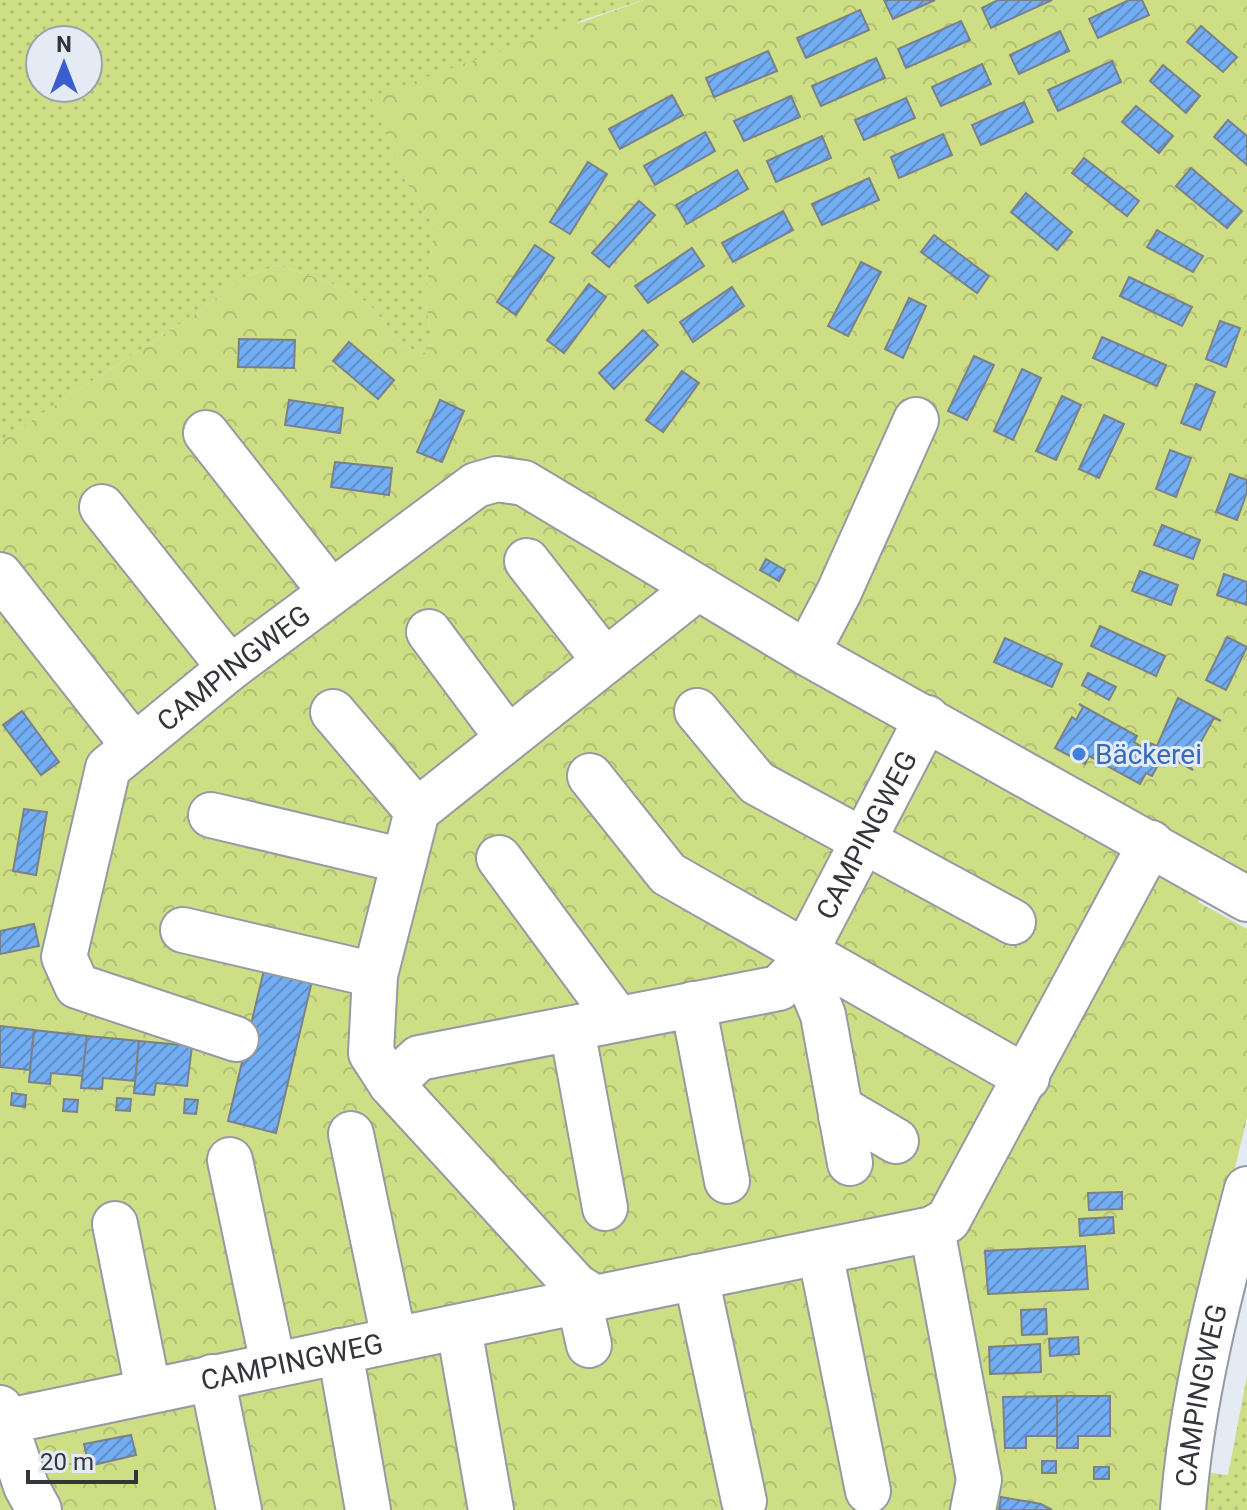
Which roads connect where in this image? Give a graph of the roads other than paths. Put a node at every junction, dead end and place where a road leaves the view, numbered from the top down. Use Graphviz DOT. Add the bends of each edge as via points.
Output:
graph roads {
  1 [pos="916,420"];
  2 [pos="206,433"];
  3 [pos="102,507"];
  4 [pos="527,561"];
  5 [pos="0,575"];
  6 [pos="696,589"];
  7 [pos="331,592"];
  8 [pos="429,632"];
  9 [pos="807,653"];
  10 [pos="605,661"];
  11 [pos="230,668"];
  12 [pos="697,711"];
  13 [pos="333,712"];
  14 [pos="927,718"];
  15 [pos="507,737"];
  16 [pos="133,745"];
  17 [pos="590,776"];
  18 [pos="417,811"];
  19 [pos="211,815"];
  20 [pos="865,840"];
  21 [pos="1151,843"];
  22 [pos="499,858"];
  23 [pos="404,861"];
  24 [pos="1247,899"];
  25 [pos="1013,922"];
  26 [pos="183,930"];
  27 [pos="800,960"];
  28 [pos="375,975"];
  29 [pos="693,1004"];
  30 [pos="617,1018"];
  31 [pos="572,1029"];
  32 [pos="236,1039"];
  33 [pos="1027,1078"];
  34 [pos="391,1084"];
  35 [pos="841,1116"];
  36 [pos="351,1134"];
  37 [pos="896,1141"];
  38 [pos="230,1160"];
  39 [pos="850,1163"];
  40 [pos="727,1181"];
  41 [pos="1247,1189"];
  42 [pos="605,1208"];
  43 [pos="115,1224"];
  44 [pos="932,1229"];
  45 [pos="820,1252"];
  46 [pos="696,1277"];
  47 [pos="587,1299"];
  48 [pos="459,1328"];
  49 [pos="394,1339"];
  50 [pos="589,1345"];
  51 [pos="340,1351"];
  52 [pos="273,1364"];
  53 [pos="212,1377"];
  54 [pos="148,1389"];
  55 [pos="2,1415"];
  56 [pos="868,1491"];
  57 [pos="744,1501"];
  58 [pos="39,1510"];
  59 [pos="239,1510"];
  60 [pos="368,1510"];
  61 [pos="491,1510"];
  62 [pos="973,1510"];
  63 [pos="1183,1510"];
  1 -- 9 [label="street"];
  2 -- 7 [label="street"];
  3 -- 11 [label="street"];
  4 -- 10 [label="street"];
  5 -- 16 [label="street"];
  6 -- 7 [label="street, CAMPINGWEG" via="524,483 497,479 476,485"];
  6 -- 9 [label="street, CAMPINGWEG"];
  6 -- 10 [label="street"];
  7 -- 11 [label="street, CAMPINGWEG"];
  8 -- 15 [label="street"];
  9 -- 14 [label="street, CAMPINGWEG"];
  10 -- 15 [label="street"];
  11 -- 16 [label="street, CAMPINGWEG"];
  12 -- 20 [label="street" via="757,783"];
  13 -- 18 [label="street"];
  14 -- 20 [label="street, CAMPINGWEG"];
  14 -- 21 [label="street, CAMPINGWEG"];
  15 -- 18 [label="street"];
  16 -- 32 [label="street, CAMPINGWEG" via="108,768 64,957 77,986"];
  17 -- 27 [label="street" via="668,874"];
  18 -- 23 [label="street"];
  19 -- 23 [label="street"];
  20 -- 25 [label="street"];
  20 -- 27 [label="street, CAMPINGWEG"];
  21 -- 24 [label="street, CAMPINGWEG"];
  21 -- 33 [label="street"];
  22 -- 30 [label="street"];
  23 -- 28 [label="street"];
  26 -- 28 [label="street"];
  27 -- 29 [label="street, CAMPINGWEG" via="779,988"];
  27 -- 33 [label="street, CAMPINGWEG"];
  27 -- 35 [label="street" via="823,1015"];
  28 -- 34 [label="street" via="371,1053"];
  29 -- 30 [label="street, CAMPINGWEG"];
  29 -- 40 [label="street"];
  30 -- 31 [label="street, CAMPINGWEG"];
  31 -- 34 [label="street, CAMPINGWEG" via="419,1058"];
  31 -- 42 [label="street"];
  33 -- 44 [label="street" via="948,1220"];
  34 -- 47 [label="street"];
  35 -- 37 [label="street" via="850,1114"];
  35 -- 39 [label="street"];
  36 -- 49 [label="street"];
  38 -- 52 [label="street"];
  41 -- 63 [label="street, CAMPINGWEG" via="1204,1366"];
  43 -- 54 [label="street"];
  44 -- 45 [label="street, CAMPINGWEG"];
  44 -- 62 [label="street" via="979,1480"];
  45 -- 46 [label="street, CAMPINGWEG"];
  45 -- 56 [label="street"];
  46 -- 47 [label="street, CAMPINGWEG"];
  46 -- 57 [label="street"];
  47 -- 48 [label="street, CAMPINGWEG"];
  47 -- 50 [label="street"];
  48 -- 49 [label="street, CAMPINGWEG"];
  48 -- 61 [label="street"];
  49 -- 51 [label="street, CAMPINGWEG"];
  51 -- 52 [label="street, CAMPINGWEG"];
  51 -- 60 [label="street"];
  52 -- 53 [label="street, CAMPINGWEG"];
  53 -- 54 [label="street, CAMPINGWEG"];
  53 -- 59 [label="street"];
  54 -- 55 [label="street, CAMPINGWEG"];
  55 -- 58 [label="street, CAMPINGWEG"];
}
